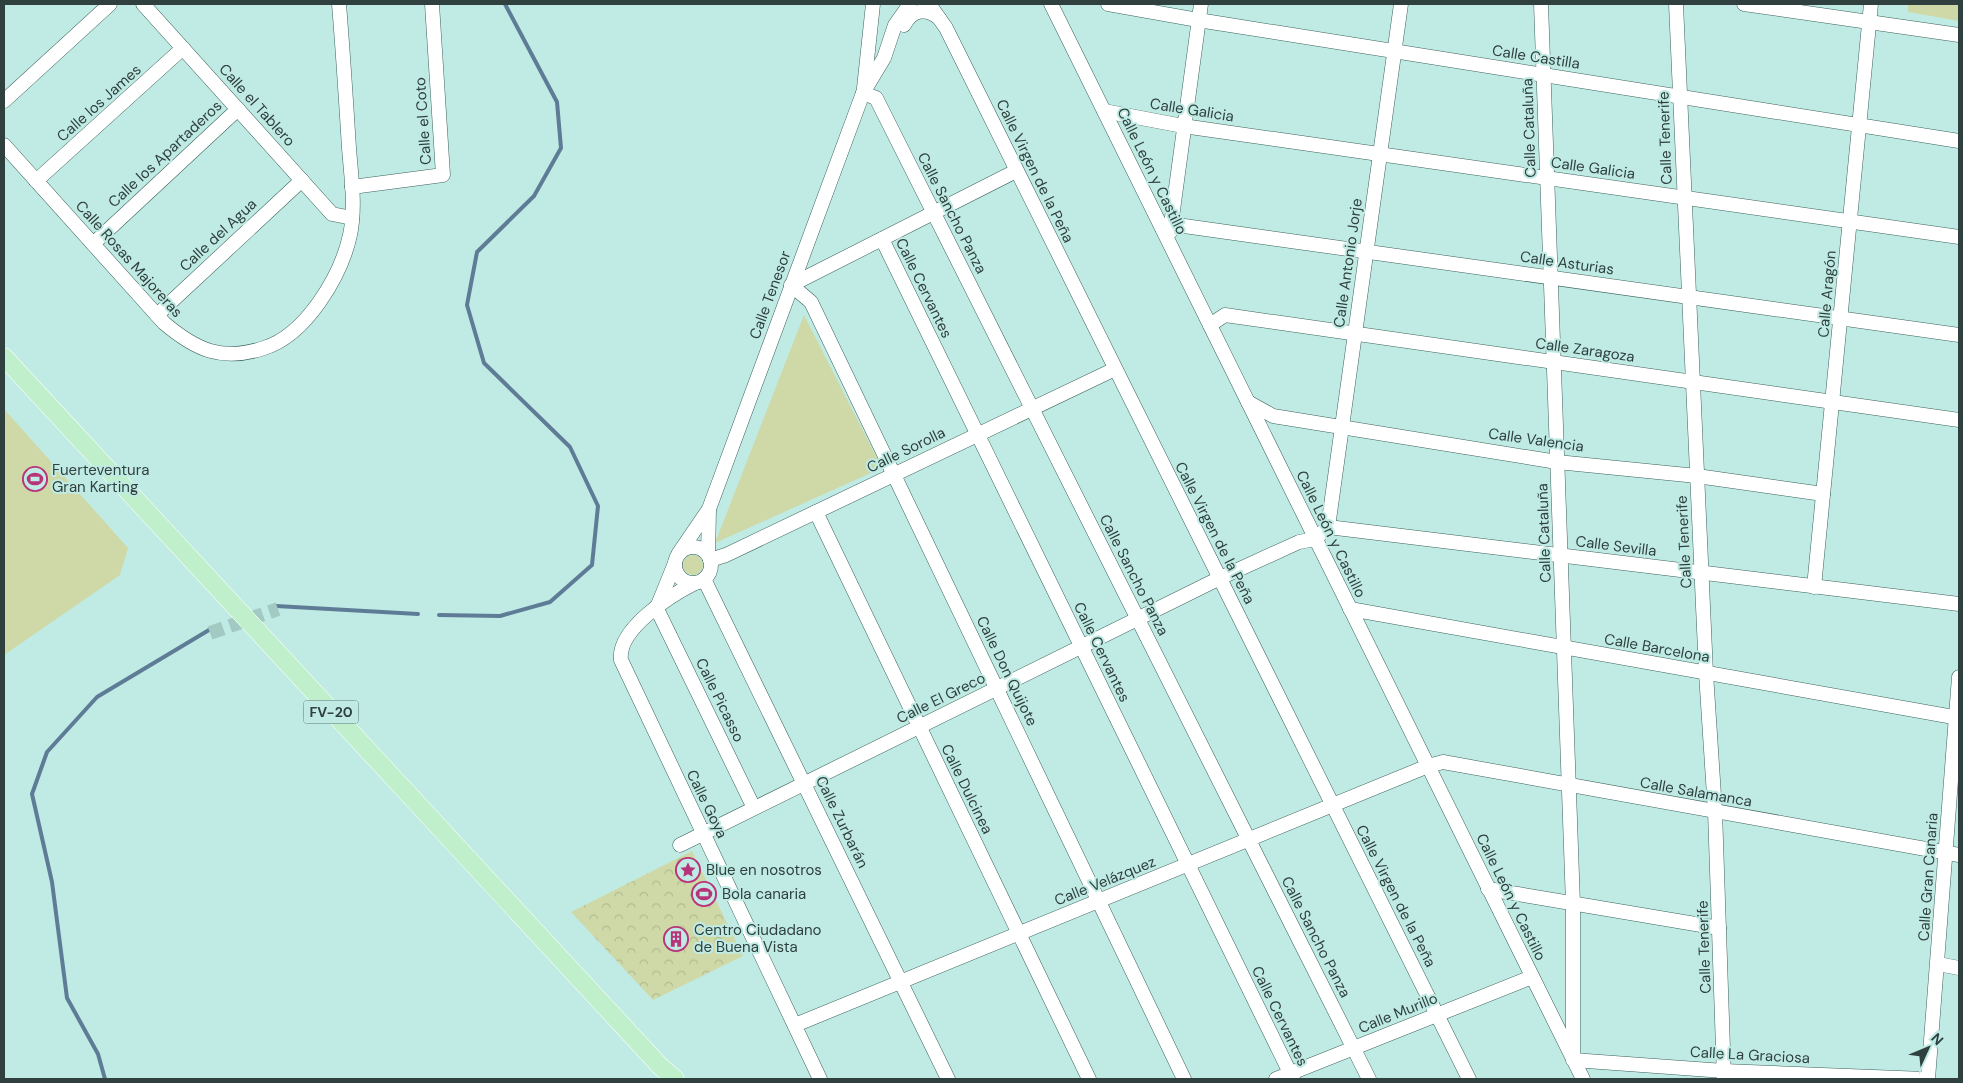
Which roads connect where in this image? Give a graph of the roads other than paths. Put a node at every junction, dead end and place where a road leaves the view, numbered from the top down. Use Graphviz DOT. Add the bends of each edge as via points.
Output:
graph roads {
  1 [pos="110,4"];
  2 [pos="144,4"];
  3 [pos="339,4"];
  4 [pos="432,4"];
  5 [pos="873,4"];
  6 [pos="910,4"];
  7 [pos="929,4"];
  8 [pos="1051,4"];
  9 [pos="1108,4"];
  10 [pos="1201,4"];
  11 [pos="1401,4"];
  12 [pos="1541,4"];
  13 [pos="1676,4"];
  14 [pos="1744,4"];
  15 [pos="1871,4"];
  16 [pos="940,18"];
  17 [pos="1198,20"];
  18 [pos="1869,22"];
  19 [pos="1959,35"];
  20 [pos="184,48"];
  21 [pos="1394,51"];
  22 [pos="884,58"];
  23 [pos="1544,75"];
  24 [pos="864,93"];
  25 [pos="1680,96"];
  26 [pos="4,101"];
  27 [pos="238,109"];
  28 [pos="1104,111"];
  29 [pos="1859,124"];
  30 [pos="1183,126"];
  31 [pos="1959,141"];
  32 [pos="4,144"];
  33 [pos="1380,154"];
  34 [pos="1016,171"];
  35 [pos="1547,178"];
  36 [pos="302,180"];
  37 [pos="36,181"];
  38 [pos="352,187"];
  39 [pos="1684,198"];
  40 [pos="934,213"];
  41 [pos="352,218"];
  42 [pos="1850,221"];
  43 [pos="1170,224"];
  44 [pos="1959,237"];
  45 [pos="882,238"];
  46 [pos="93,244"];
  47 [pos="1171,247"];
  48 [pos="1366,251"];
  49 [pos="1551,277"];
  50 [pos="791,284"];
  51 [pos="1688,298"];
  52 [pos="157,315"];
  53 [pos="1840,318"];
  54 [pos="1210,325"];
  55 [pos="1355,333"];
  56 [pos="1959,335"];
  57 [pos="4,357"];
  58 [pos="1554,362"];
  59 [pos="1115,368"];
  60 [pos="1692,381"];
  61 [pos="1832,401"];
  62 [pos="1248,402"];
  63 [pos="1032,408"];
  64 [pos="1959,420"];
  65 [pos="1342,426"];
  66 [pos="978,434"];
  67 [pos="1557,462"];
  68 [pos="894,474"];
  69 [pos="1697,476"];
  70 [pos="1823,494"];
  71 [pos="709,509"];
  72 [pos="816,512"];
  73 [pos="1328,527"];
  74 [pos="1316,539"];
  75 [pos="1561,556"];
  76 [pos="709,557"];
  77 [pos="677,558"];
  78 [pos="1702,573"];
  79 [pos="1220,578"];
  80 [pos="700,581"];
  81 [pos="1814,586"];
  82 [pos="1959,604"];
  83 [pos="657,606"];
  84 [pos="1350,609"];
  85 [pos="1138,619"];
  86 [pos="1081,646"];
  87 [pos="1564,648"];
  88 [pos="1706,673"];
  89 [pos="1959,676"];
  90 [pos="997,688"];
  91 [pos="1958,718"];
  92 [pos="920,727"];
  93 [pos="1428,766"];
  94 [pos="805,783"];
  95 [pos="1569,785"];
  96 [pos="1333,806"];
  97 [pos="754,808"];
  98 [pos="1715,811"];
  99 [pos="703,834"];
  100 [pos="1249,840"];
  101 [pos="680,844"];
  102 [pos="1953,854"];
  103 [pos="1188,865"];
  104 [pos="1488,889"];
  105 [pos="1099,902"];
  106 [pos="1574,904"];
  107 [pos="1719,928"];
  108 [pos="1019,934"];
  109 [pos="1938,964"];
  110 [pos="1959,968"];
  111 [pos="1532,977"];
  112 [pos="901,982"];
  113 [pos="1437,1015"];
  114 [pos="794,1026"];
  115 [pos="1353,1048"];
  116 [pos="1573,1060"];
  117 [pos="664,1073"];
  118 [pos="1724,1075"];
  119 [pos="1291,1076"];
  120 [pos="675,1079"];
  121 [pos="820,1079"];
  122 [pos="948,1079"];
  123 [pos="1089,1079"];
  124 [pos="1184,1079"];
  125 [pos="1276,1079"];
  126 [pos="1369,1079"];
  127 [pos="1470,1079"];
  128 [pos="1583,1079"];
  129 [pos="1926,1079"];
  1 -- 26 [label="street"];
  2 -- 20 [label="street, Calle el Tablero"];
  3 -- 38 [label="street, Calle Rosas Majoreras"];
  4 -- 38 [label="street, Calle el Coto" via="443,175"];
  5 -- 24 [label="street, Calle Tenesor"];
  6 -- 22 [label="street, Calle Tenesor" via="895,25"];
  7 -- 16 [label="street, Calle Virgen de la Peña"];
  8 -- 28 [label="street, Calle León y Castillo"];
  9 -- 17 [label="street, Calle Castilla"];
  10 -- 17 [label="street"];
  11 -- 21 [label="street, Calle Antonio Jorje"];
  12 -- 23 [label="street, Calle Cataluña"];
  13 -- 25 [label="street, Calle Tenerife"];
  14 -- 18 [label="street"];
  15 -- 18 [label="street, Calle Aragón"];
  16 -- 22 [label="street" via="929,11 915,12"];
  16 -- 34 [label="street, Calle Virgen de la Peña"];
  17 -- 21 [label="street, Calle Castilla"];
  17 -- 30 [label="street"];
  18 -- 19 [label="street"];
  18 -- 29 [label="street, Calle Aragón"];
  20 -- 27 [label="street, Calle el Tablero"];
  20 -- 37 [label="street, Calle los James"];
  21 -- 23 [label="street, Calle Castilla"];
  21 -- 33 [label="street, Calle Antonio Jorje"];
  22 -- 24 [label="street, Calle Tenesor"];
  23 -- 25 [label="street, Calle Castilla"];
  23 -- 35 [label="street, Calle Cataluña"];
  24 -- 40 [label="street, Calle Sancho Panza" via="876,98"];
  24 -- 50 [label="street, Calle Tenesor"];
  25 -- 29 [label="street, Calle Castilla"];
  25 -- 39 [label="street, Calle Tenerife"];
  27 -- 36 [label="street, Calle el Tablero"];
  27 -- 46 [label="street, Calle los Apartaderos"];
  28 -- 30 [label="street, Calle Galicia"];
  28 -- 47 [label="street, Calle León y Castillo"];
  29 -- 31 [label="street, Calle Castilla"];
  29 -- 42 [label="street, Calle Aragón"];
  30 -- 33 [label="street, Calle Galicia"];
  30 -- 43 [label="street"];
  32 -- 37 [label="street, Calle Rosas Majoreras"];
  33 -- 35 [label="street, Calle Galicia"];
  33 -- 48 [label="street, Calle Antonio Jorje"];
  34 -- 40 [label="street"];
  34 -- 59 [label="street, Calle Virgen de la Peña"];
  35 -- 39 [label="street, Calle Galicia"];
  35 -- 49 [label="street, Calle Cataluña"];
  36 -- 41 [label="street, Calle el Tablero" via="332,214"];
  36 -- 52 [label="street, Calle del Agua"];
  37 -- 46 [label="street, Calle Rosas Majoreras"];
  38 -- 41 [label="street, Calle Rosas Majoreras"];
  39 -- 42 [label="street, Calle Galicia"];
  39 -- 51 [label="street, Calle Tenerife"];
  40 -- 45 [label="street"];
  40 -- 63 [label="street, Calle Sancho Panza"];
  41 -- 52 [label="street, Calle Rosas Majoreras" via="350,235 327,291 294,330 272,346 251,353 206,351 184,340"];
  42 -- 44 [label="street, Calle Galicia"];
  42 -- 53 [label="street, Calle Aragón"];
  43 -- 47 [label="street"];
  43 -- 48 [label="street, Calle Asturias"];
  45 -- 50 [label="street"];
  45 -- 66 [label="street, Calle Cervantes"];
  46 -- 52 [label="street, Calle Rosas Majoreras"];
  47 -- 54 [label="street, Calle León y Castillo"];
  48 -- 49 [label="street, Calle Asturias"];
  48 -- 55 [label="street, Calle Antonio Jorje"];
  49 -- 51 [label="street, Calle Asturias"];
  49 -- 58 [label="street, Calle Cataluña"];
  50 -- 68 [label="street, Calle Don Quijote" via="811,302"];
  50 -- 71 [label="street, Calle Tenesor"];
  51 -- 53 [label="street, Calle Asturias"];
  51 -- 60 [label="street, Calle Tenerife"];
  53 -- 56 [label="street, Calle Asturias"];
  53 -- 61 [label="street, Calle Aragón"];
  54 -- 55 [label="street, Calle Zaragoza" via="1225,315"];
  54 -- 62 [label="street, Calle León y Castillo"];
  55 -- 58 [label="street, Calle Zaragoza"];
  55 -- 65 [label="street, Calle Antonio Jorje"];
  57 -- 117 [label="main road, FV-20"];
  58 -- 60 [label="street, Calle Zaragoza"];
  58 -- 67 [label="street, Calle Cataluña"];
  59 -- 63 [label="street, Calle Sorolla"];
  59 -- 79 [label="street, Calle Virgen de la Peña"];
  60 -- 61 [label="street, Calle Zaragoza"];
  60 -- 69 [label="street, Calle Tenerife"];
  61 -- 64 [label="street, Calle Zaragoza"];
  61 -- 70 [label="street, Calle Aragón"];
  62 -- 65 [label="street, Calle Valencia" via="1274,416"];
  62 -- 74 [label="street, Calle León y Castillo"];
  63 -- 66 [label="street, Calle Sorolla"];
  63 -- 85 [label="street, Calle Sancho Panza"];
  65 -- 67 [label="street, Calle Valencia"];
  65 -- 73 [label="street, Calle Antonio Jorje"];
  66 -- 68 [label="street, Calle Sorolla"];
  66 -- 86 [label="street, Calle Cervantes"];
  67 -- 69 [label="street, Calle Valencia"];
  67 -- 75 [label="street, Calle Cataluña"];
  68 -- 72 [label="street, Calle Sorolla"];
  68 -- 90 [label="street, Calle Don Quijote"];
  69 -- 70 [label="street, Calle Valencia"];
  69 -- 78 [label="street, Calle Tenerife"];
  70 -- 81 [label="street, Calle Aragón"];
  71 -- 76 [label="street, Calle Tenesor"];
  71 -- 77 [label="street, Calle Tenesor"];
  72 -- 76 [label="street, Calle Sorolla" via="726,555"];
  72 -- 92 [label="street, Calle Dulcinea"];
  73 -- 74 [label="street"];
  73 -- 75 [label="street, Calle Sevilla"];
  74 -- 79 [label="street, Calle El Greco" via="1299,542"];
  74 -- 84 [label="street, Calle León y Castillo"];
  75 -- 78 [label="street, Calle Sevilla"];
  75 -- 87 [label="street, Calle Cataluña"];
  76 -- 77 [label="street" via="690,547"];
  76 -- 80 [label="street" via="710,570"];
  77 -- 80 [label="street" via="677,574 681,579"];
  77 -- 83 [label="street, Calle Goya"];
  78 -- 81 [label="street, Calle Sevilla"];
  78 -- 88 [label="street, Calle Tenerife"];
  79 -- 85 [label="street, Calle El Greco"];
  79 -- 96 [label="street, Calle Virgen de la Peña"];
  80 -- 83 [label="street, Calle Goya"];
  80 -- 94 [label="street, Calle Zurbarán"];
  81 -- 82 [label="street, Calle Sevilla"];
  83 -- 97 [label="street, Calle Picasso"];
  83 -- 99 [label="street, Calle Goya" via="624,642 621,660"];
  84 -- 87 [label="street, Calle Barcelona"];
  84 -- 93 [label="street, Calle León y Castillo"];
  85 -- 86 [label="street, Calle El Greco"];
  85 -- 100 [label="street, Calle Sancho Panza"];
  86 -- 90 [label="street, Calle El Greco"];
  86 -- 103 [label="street, Calle Cervantes"];
  87 -- 88 [label="street, Calle Barcelona"];
  87 -- 95 [label="street, Calle Cataluña"];
  88 -- 91 [label="street, Calle Barcelona"];
  88 -- 98 [label="street, Calle Tenerife"];
  89 -- 91 [label="street, Calle Gran Canaria"];
  90 -- 92 [label="street, Calle El Greco"];
  90 -- 105 [label="street, Calle Don Quijote"];
  91 -- 102 [label="street, Calle Gran Canaria"];
  92 -- 94 [label="street, Calle El Greco"];
  92 -- 108 [label="street, Calle Dulcinea"];
  93 -- 95 [label="street, Calle Salamanca" via="1443,762"];
  93 -- 96 [label="street, Calle Velázquez"];
  93 -- 104 [label="street, Calle León y Castillo"];
  94 -- 97 [label="street, Calle El Greco"];
  94 -- 112 [label="street, Calle Zurbarán"];
  95 -- 98 [label="street, Calle Salamanca"];
  95 -- 106 [label="street, Calle Cataluña"];
  96 -- 100 [label="street, Calle Velázquez"];
  96 -- 113 [label="street, Calle Virgen de la Peña"];
  97 -- 99 [label="street, Calle El Greco"];
  98 -- 102 [label="street, Calle Salamanca"];
  98 -- 107 [label="street, Calle Tenerife"];
  99 -- 101 [label="street, Calle El Greco"];
  99 -- 114 [label="street, Calle Goya"];
  100 -- 103 [label="street, Calle Velázquez"];
  100 -- 115 [label="street, Calle Sancho Panza"];
  102 -- 109 [label="street, Calle Gran Canaria"];
  103 -- 105 [label="street, Calle Velázquez"];
  103 -- 119 [label="street, Calle Cervantes"];
  104 -- 106 [label="street"];
  104 -- 111 [label="street, Calle León y Castillo"];
  105 -- 108 [label="street, Calle Velázquez"];
  105 -- 124 [label="street, Calle Don Quijote"];
  106 -- 107 [label="street"];
  106 -- 116 [label="street, Calle Cataluña"];
  107 -- 118 [label="street, Calle Tenerife"];
  108 -- 112 [label="street, Calle Velázquez"];
  108 -- 123 [label="street, Calle Dulcinea"];
  109 -- 110 [label="street"];
  109 -- 129 [label="street, Calle Gran Canaria"];
  111 -- 113 [label="street, Calle Murillo"];
  111 -- 116 [label="street, Calle León y Castillo"];
  112 -- 114 [label="street, Calle Velázquez"];
  112 -- 122 [label="street, Calle Zurbarán"];
  113 -- 115 [label="street, Calle Murillo"];
  113 -- 127 [label="street, Calle Virgen de la Peña"];
  114 -- 121 [label="street, Calle Goya"];
  115 -- 119 [label="street, Calle Murillo"];
  115 -- 126 [label="street, Calle Sancho Panza"];
  116 -- 118 [label="street, Calle La Graciosa"];
  116 -- 128 [label="street, Calle León y Castillo"];
  117 -- 120 [label="main road, FV-20"];
  118 -- 129 [label="street, Calle La Graciosa"];
  119 -- 125 [label="street, Calle Murillo"];
}
